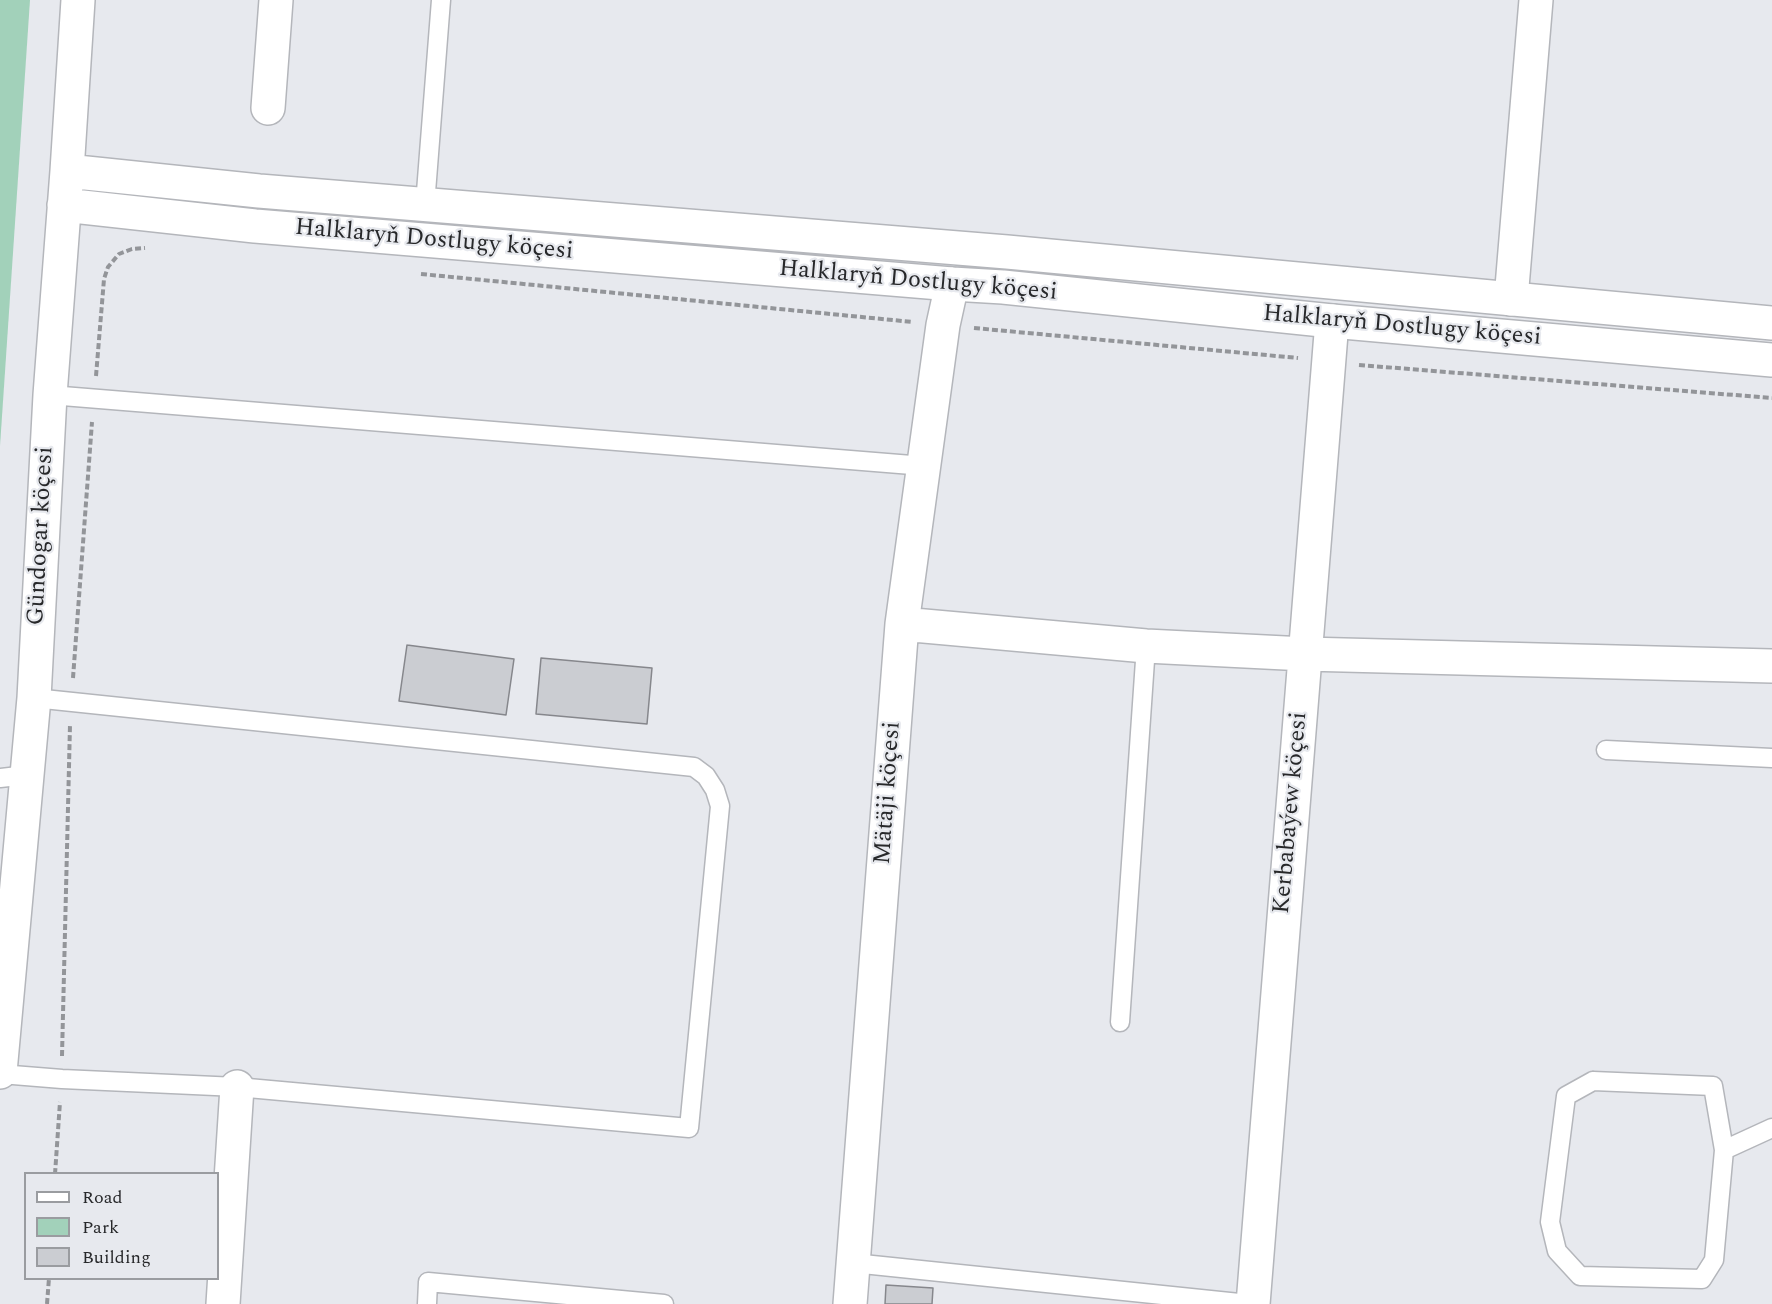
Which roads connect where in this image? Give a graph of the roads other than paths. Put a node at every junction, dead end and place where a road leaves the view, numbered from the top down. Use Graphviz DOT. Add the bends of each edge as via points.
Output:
graph roads {
  1 [pos="78,0"];
  2 [pos="276,0"];
  3 [pos="441,0"];
  4 [pos="1536,0"];
  5 [pos="268,108"];
  6 [pos="67,171"];
  7 [pos="64,205"];
  8 [pos="425,205"];
  9 [pos="952,284"];
  10 [pos="1511,299"];
  11 [pos="1332,321"];
  12 [pos="1772,323"];
  13 [pos="1772,360"];
  14 [pos="50,395"];
  15 [pos="924,466"];
  16 [pos="902,624"];
  17 [pos="1146,646"];
  18 [pos="1305,654"];
  19 [pos="1772,666"];
  20 [pos="34,698"];
  21 [pos="1606,750"];
  22 [pos="1772,758"];
  23 [pos="14,776"];
  24 [pos="1120,1022"];
  25 [pos="0,1073"];
  26 [pos="237,1087"];
  27 [pos="1772,1128"];
  28 [pos="1724,1150"];
  29 [pos="853,1263"];
  30 [pos="223,1304"];
  31 [pos="428,1304"];
  32 [pos="664,1304"];
  33 [pos="850,1304"];
  34 [pos="1251,1304"];
  1 -- 6 [label="street, Gündogar köçesi"];
  2 -- 5 [label="street"];
  3 -- 8 [label="lane"];
  4 -- 10 [label="street"];
  6 -- 7 [label="street, Gündogar köçesi"];
  6 -- 8 [label="street, Halklaryň Dostlugy köçesi"];
  7 -- 9 [label="street, Halklaryň Dostlugy köçesi" via="255,226"];
  7 -- 14 [label="street, Gündogar köçesi"];
  8 -- 10 [label="street, Halklaryň Dostlugy köçesi" via="1007,252"];
  9 -- 11 [label="street, Halklaryň Dostlugy köçesi"];
  9 -- 15 [label="street, Mätäji köçesi"];
  10 -- 12 [label="street, Halklaryň Dostlugy köçesi"];
  11 -- 13 [label="street, Halklaryň Dostlugy köçesi"];
  11 -- 18 [label="street, Kerbabaýew köçesi"];
  14 -- 15 [label="lane"];
  14 -- 20 [label="street, Gündogar köçesi"];
  15 -- 16 [label="street, Mätäji köçesi"];
  16 -- 17 [label="street"];
  16 -- 29 [label="street, Mätäji köçesi"];
  17 -- 18 [label="street"];
  17 -- 24 [label="lane"];
  18 -- 19 [label="street"];
  18 -- 34 [label="street, Kerbabaýew köçesi"];
  20 -- 23 [label="street, Gündogar köçesi"];
  20 -- 26 [label="lane" via="694,767 715,790 720,806 689,1128"];
  21 -- 22 [label="lane"];
  23 -- 25 [label="street, Gündogar köçesi"];
  25 -- 26 [label="lane"];
  26 -- 30 [label="street"];
  27 -- 28 [label="lane"];
  28 -- 28 [label="lane" via="1714,1260 1702,1279 1580,1276 1557,1251 1550,1222 1566,1096 1593,1081 1713,1086"];
  29 -- 33 [label="street, Mätäji köçesi"];
  29 -- 34 [label="lane"];
  31 -- 32 [label="lane" via="429,1282"];
}
